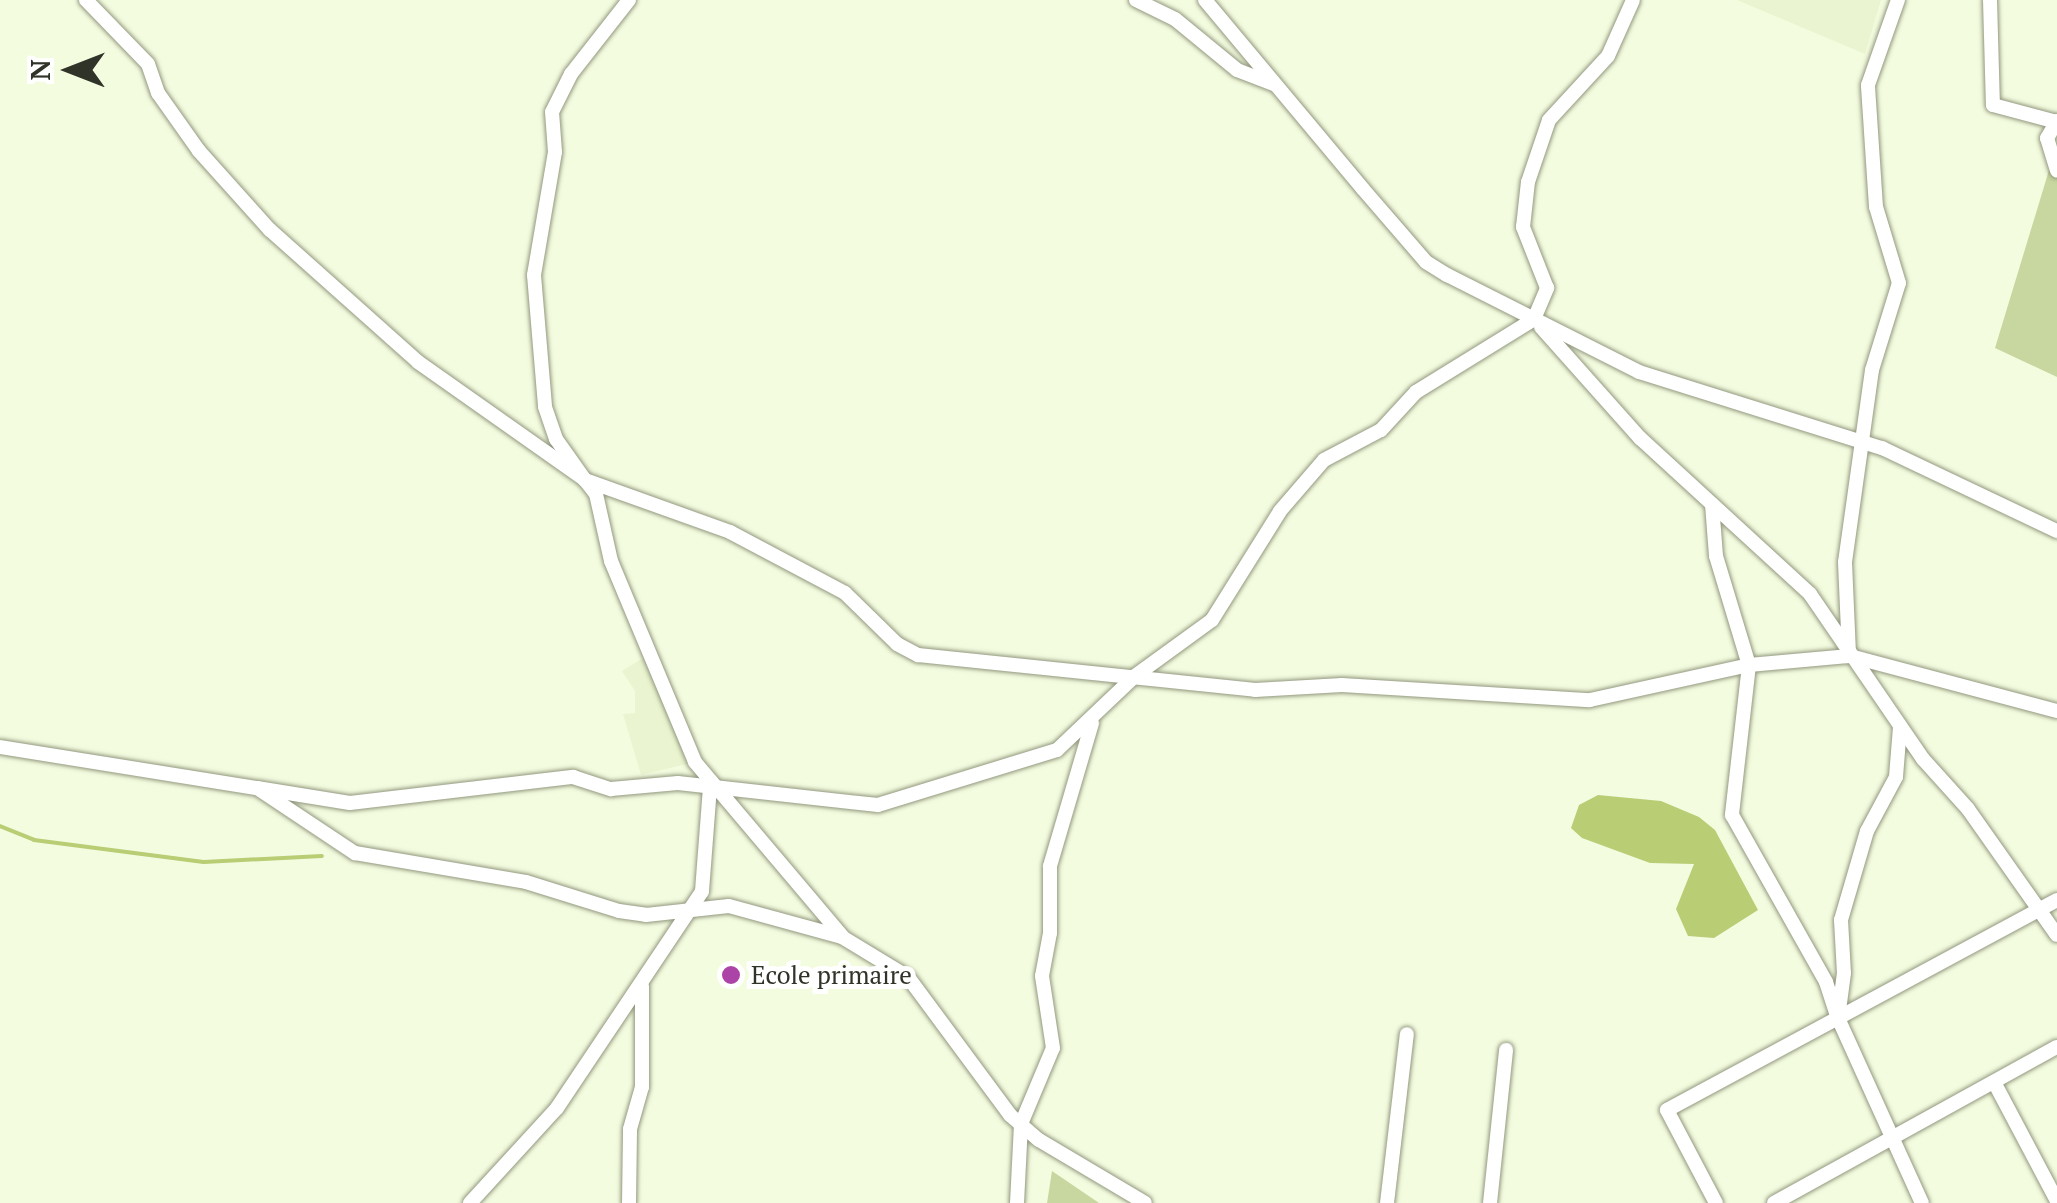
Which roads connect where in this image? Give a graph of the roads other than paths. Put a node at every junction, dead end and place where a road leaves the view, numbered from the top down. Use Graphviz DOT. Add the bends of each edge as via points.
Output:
graph roads {
  1 [pos="86,0"];
  2 [pos="629,0"];
  3 [pos="1136,0"];
  4 [pos="1206,0"];
  5 [pos="1632,0"];
  6 [pos="1898,0"];
  7 [pos="1990,0"];
  8 [pos="1274,84"];
  9 [pos="2057,122"];
  10 [pos="2057,172"];
  11 [pos="1534,320"];
  12 [pos="1862,441"];
  13 [pos="585,480"];
  14 [pos="1712,504"];
  15 [pos="2057,531"];
  16 [pos="1850,656"];
  17 [pos="1749,665"];
  18 [pos="1135,676"];
  19 [pos="2057,711"];
  20 [pos="1092,722"];
  21 [pos="1900,727"];
  22 [pos="0,747"];
  23 [pos="710,787"];
  24 [pos="257,788"];
  25 [pos="2050,904"];
  26 [pos="687,908"];
  27 [pos="2057,935"];
  28 [pos="842,937"];
  29 [pos="643,981"];
  30 [pos="1838,1018"];
  31 [pos="1407,1034"];
  32 [pos="2057,1048"];
  33 [pos="1506,1050"];
  34 [pos="1994,1082"];
  35 [pos="1021,1124"];
  36 [pos="1889,1140"];
  37 [pos="2057,1200"];
  38 [pos="470,1203"];
  39 [pos="629,1203"];
  40 [pos="1017,1203"];
  41 [pos="1145,1203"];
  42 [pos="1387,1203"];
  43 [pos="1490,1203"];
  44 [pos="1716,1203"];
  45 [pos="1774,1203"];
  46 [pos="1922,1203"];
  1 -- 13 [label="street" via="148,64 158,93 199,151 284,244 418,362"];
  2 -- 13 [label="street" via="571,74 552,112 555,152 536,242 545,407 556,439"];
  3 -- 8 [label="street" via="1175,19 1237,70"];
  4 -- 8 [label="street"];
  5 -- 11 [label="street" via="1608,56 1549,120 1528,182 1524,228 1548,288"];
  6 -- 12 [label="street" via="1868,85 1876,207 1899,283 1872,370"];
  7 -- 9 [label="street" via="1993,104"];
  8 -- 11 [label="street" via="1426,262"];
  9 -- 10 [label="street" via="2047,138"];
  11 -- 12 [label="street" via="1639,372"];
  11 -- 14 [label="street" via="1640,438"];
  11 -- 18 [label="street" via="1416,392 1381,430 1324,460 1280,511 1212,620"];
  12 -- 15 [label="street"];
  12 -- 16 [label="street" via="1845,562"];
  13 -- 18 [label="street" via="730,532 845,593 896,644 918,656"];
  13 -- 23 [label="street" via="596,494 610,561"];
  14 -- 16 [label="street" via="1810,594"];
  14 -- 17 [label="street" via="1716,556"];
  16 -- 17 [label="street"];
  16 -- 19 [label="street"];
  16 -- 21 [label="street"];
  17 -- 18 [label="street" via="1590,700 1342,685 1255,690"];
  17 -- 30 [label="street" via="1732,814 1826,982"];
  18 -- 20 [label="street"];
  20 -- 23 [label="street" via="1036,761 900,801 790,800"];
  20 -- 35 [label="street" via="1047,886 1050,933 1042,976 1052,1060"];
  21 -- 25 [label="street"];
  21 -- 30 [label="street" via="1896,778 1868,831 1841,920"];
  22 -- 24 [label="street"];
  23 -- 24 [label="street" via="678,782 612,789 573,776 350,803"];
  23 -- 26 [label="street" via="706,881"];
  23 -- 28 [label="street"];
  24 -- 26 [label="street" via="355,853 526,882 633,913"];
  25 -- 27 [label="street"];
  25 -- 30 [label="street"];
  26 -- 28 [label="street" via="729,906 778,915"];
  26 -- 29 [label="street"];
  28 -- 35 [label="street" via="908,977"];
  29 -- 38 [label="street" via="557,1108"];
  29 -- 39 [label="street" via="642,1087 630,1129"];
  30 -- 36 [label="street" via="1840,1035 1883,1109"];
  30 -- 44 [label="street" via="1667,1110"];
  31 -- 42 [label="street"];
  32 -- 34 [label="street"];
  33 -- 43 [label="street"];
  34 -- 36 [label="street"];
  34 -- 37 [label="street"];
  35 -- 40 [label="street"];
  35 -- 41 [label="street"];
  36 -- 45 [label="street"];
  36 -- 46 [label="street"];
}
